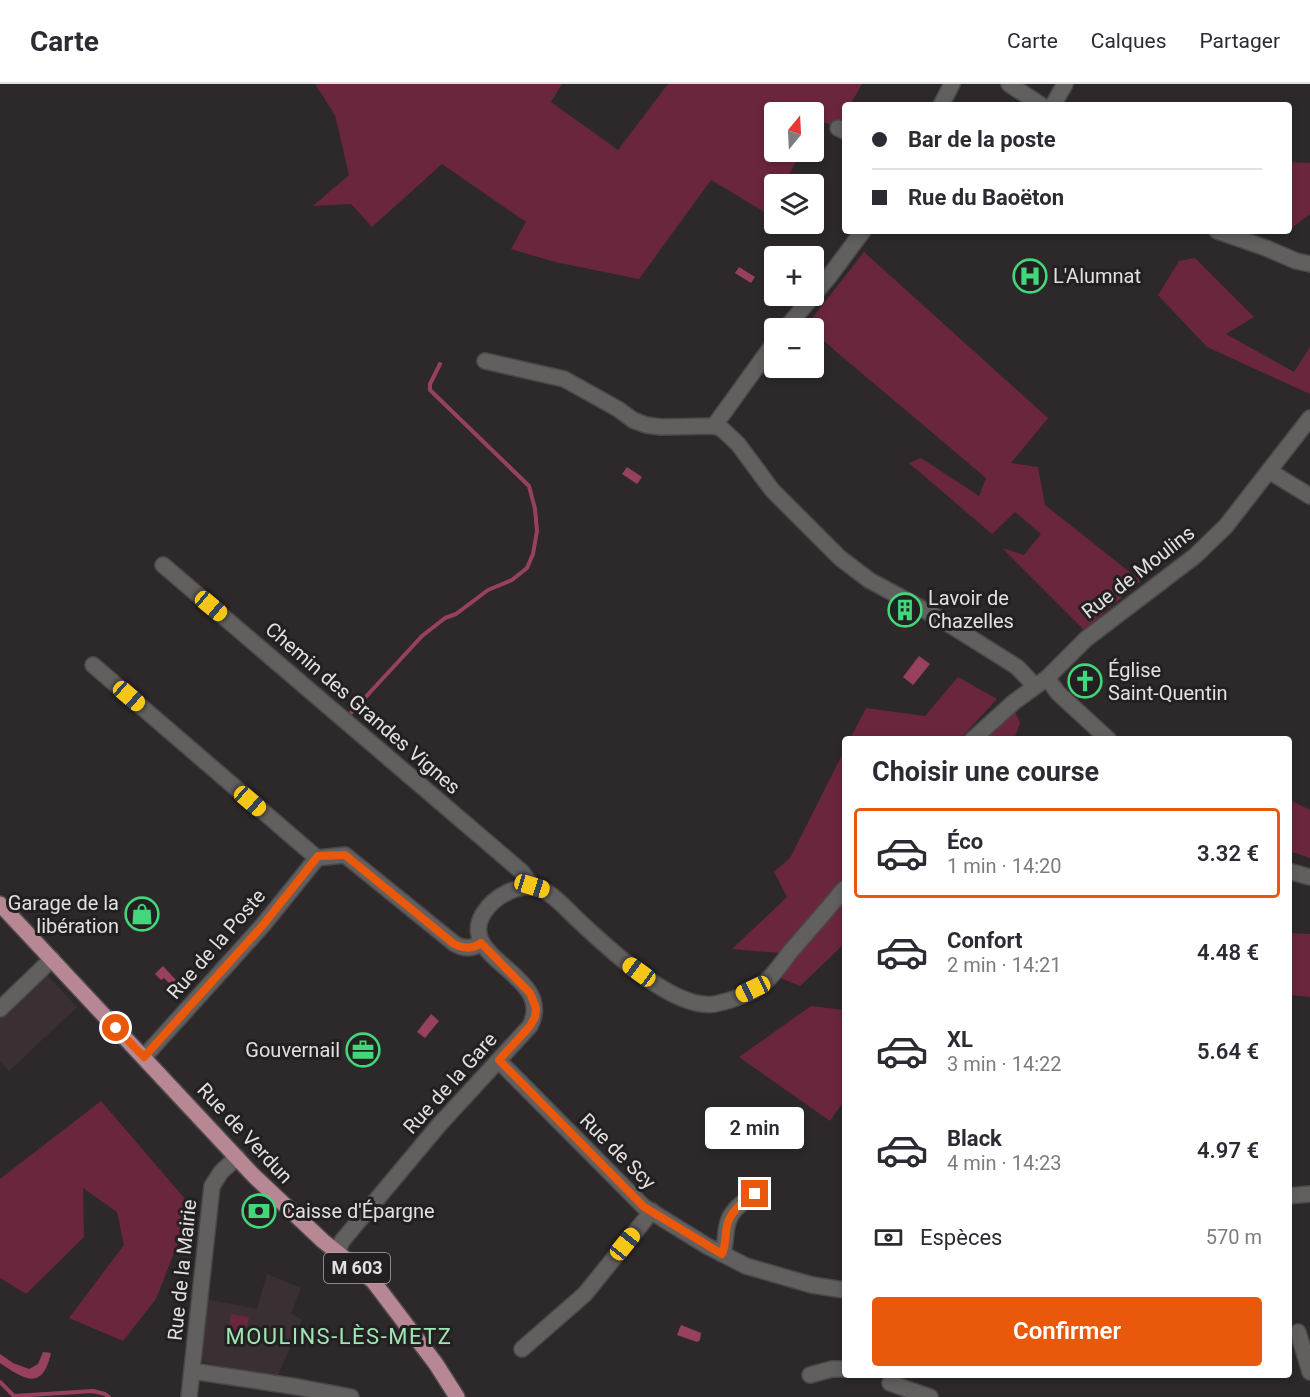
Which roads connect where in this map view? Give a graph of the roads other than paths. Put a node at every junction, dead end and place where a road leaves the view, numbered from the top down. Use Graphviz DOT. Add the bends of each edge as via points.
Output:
graph roads {
  1 [pos="952,84"];
  2 [pos="1009,84"];
  3 [pos="1065,84"];
  4 [pos="943,102"];
  5 [pos="1036,102"];
  6 [pos="1055,102"];
  7 [pos="861,234"];
  8 [pos="1226,234"];
  9 [pos="1310,264"];
  10 [pos="794,318"];
  11 [pos="764,357"];
  12 [pos="485,361"];
  13 [pos="1310,418"];
  14 [pos="714,426"];
  15 [pos="1269,471"];
  16 [pos="1310,496"];
  17 [pos="163,565"];
  18 [pos="93,665"];
  19 [pos="1041,682"];
  20 [pos="977,736"];
  21 [pos="1105,736"];
  22 [pos="317,858"];
  23 [pos="532,886"];
  24 [pos="842,891"];
  25 [pos="0,904"];
  26 [pos="481,943"];
  27 [pos="52,959"];
  28 [pos="0,1009"];
  29 [pos="144,1057"];
  30 [pos="499,1060"];
  31 [pos="237,1157"];
  32 [pos="755,1194"];
  33 [pos="1310,1194"];
  34 [pos="1292,1196"];
  35 [pos="652,1212"];
  36 [pos="337,1252"];
  37 [pos="722,1254"];
  38 [pos="842,1290"];
  39 [pos="1299,1331"];
  40 [pos="522,1349"];
  41 [pos="842,1369"];
  42 [pos="192,1371"];
  43 [pos="1310,1372"];
  44 [pos="810,1375"];
  45 [pos="889,1382"];
  46 [pos="276,1390"];
  47 [pos="189,1397"];
  48 [pos="351,1397"];
  49 [pos="457,1397"];
  50 [pos="930,1397"];
  1 -- 4 [label="street"];
  2 -- 5 [label="street"];
  3 -- 6 [label="street"];
  7 -- 10 [label="street"];
  8 -- 9 [label="street"];
  11 -- 14 [label="street"];
  12 -- 14 [label="street" via="564,380 646,425"];
  13 -- 15 [label="street, Rue de Moulins"];
  14 -- 19 [label="street" via="738,444 772,490 840,558 869,580 939,618"];
  15 -- 16 [label="street"];
  15 -- 19 [label="street, Rue de Moulins" via="1226,526 1196,556 1086,639"];
  17 -- 23 [label="street, Chemin des Grandes Vignes" via="522,872"];
  18 -- 22 [label="street"];
  19 -- 20 [label="street, Rue de Moulins"];
  19 -- 21 [label="street"];
  22 -- 26 [label="street" via="345,855 454,944 467,948"];
  22 -- 29 [label="street, Rue de la Poste" via="263,925"];
  23 -- 24 [label="street" via="544,890 621,958 674,995 693,1003 713,1005 765,982"];
  23 -- 26 [label="street" via="510,891 484,912 477,926"];
  25 -- 27 [label="main road, M 603"];
  26 -- 30 [label="street, Rue de la Gare" via="530,993 536,1008 530,1026"];
  27 -- 28 [label="street"];
  27 -- 29 [label="main road, M 603"];
  29 -- 31 [label="main road, Rue de Verdun / M 603"];
  30 -- 35 [label="street, Rue de Scy"];
  30 -- 36 [label="street, Rue de la Gare" via="432,1132"];
  31 -- 36 [label="main road, Rue de Verdun / M 603"];
  31 -- 42 [label="street, Rue de la Mairie" via="212,1186"];
  32 -- 37 [label="street" via="739,1204 727,1223"];
  33 -- 34 [label="street"];
  35 -- 37 [label="street"];
  35 -- 40 [label="street, Rue de Scy" via="585,1294"];
  36 -- 49 [label="main road, Rue de Verdun / M 603" via="373,1281"];
  37 -- 38 [label="street" via="746,1266"];
  39 -- 43 [label="street"];
  41 -- 44 [label="street"];
  42 -- 46 [label="street"];
  42 -- 47 [label="street, Rue de la Mairie"];
  45 -- 50 [label="street"];
  46 -- 48 [label="street"];
}
